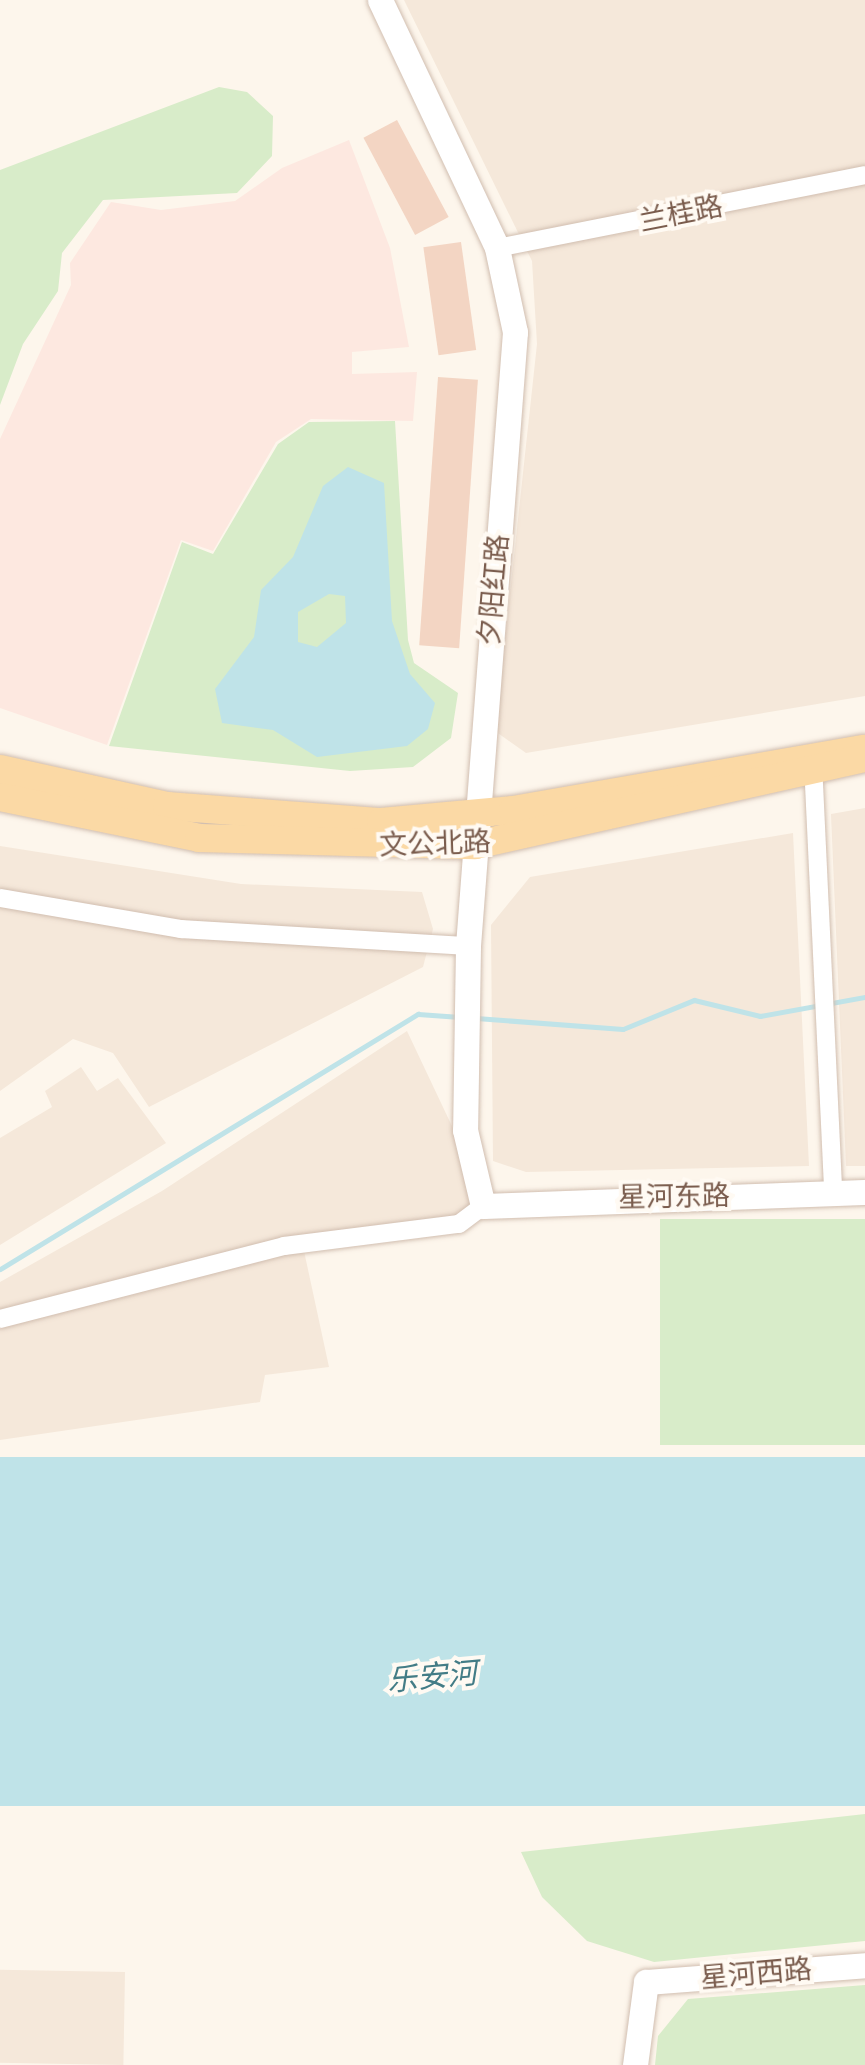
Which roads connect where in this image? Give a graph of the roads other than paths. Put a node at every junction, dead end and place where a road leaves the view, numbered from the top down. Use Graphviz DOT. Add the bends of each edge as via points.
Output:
graph roads {
  1 [pos="380,0"];
  2 [pos="865,176"];
  3 [pos="497,248"];
  4 [pos="865,749"];
  5 [pos="865,758"];
  6 [pos="813,764"];
  7 [pos="0,769"];
  8 [pos="0,796"];
  9 [pos="477,815"];
  10 [pos="475,845"];
  11 [pos="0,898"];
  12 [pos="468,946"];
  13 [pos="833,1192"];
  14 [pos="865,1192"];
  15 [pos="483,1206"];
  16 [pos="0,1320"];
  17 [pos="865,1965"];
  18 [pos="635,2065"];
  1 -- 3 [label="street, 夕阳红路"];
  2 -- 3 [label="street, 兰桂路"];
  3 -- 9 [label="street, 夕阳红路" via="514,368"];
  4 -- 6 [label="main road, 文公北路"];
  5 -- 6 [label="main road, 文公北路"];
  6 -- 9 [label="main road, 文公北路"];
  6 -- 10 [label="main road, 文公北路"];
  6 -- 13 [label="street"];
  7 -- 9 [label="main road, 文公北路" via="256,818"];
  8 -- 10 [label="main road, 文公北路" via="199,838"];
  9 -- 10 [label="street, 夕阳红路"];
  10 -- 12 [label="street, 夕阳红路"];
  11 -- 12 [label="street" via="181,929"];
  12 -- 15 [label="street, 夕阳红路" via="465,1130"];
  13 -- 14 [label="street, 星河东路"];
  13 -- 15 [label="street, 星河东路"];
  15 -- 16 [label="street" via="459,1224 284,1246"];
  17 -- 18 [label="street, 星河西路" via="646,1982"];
}
